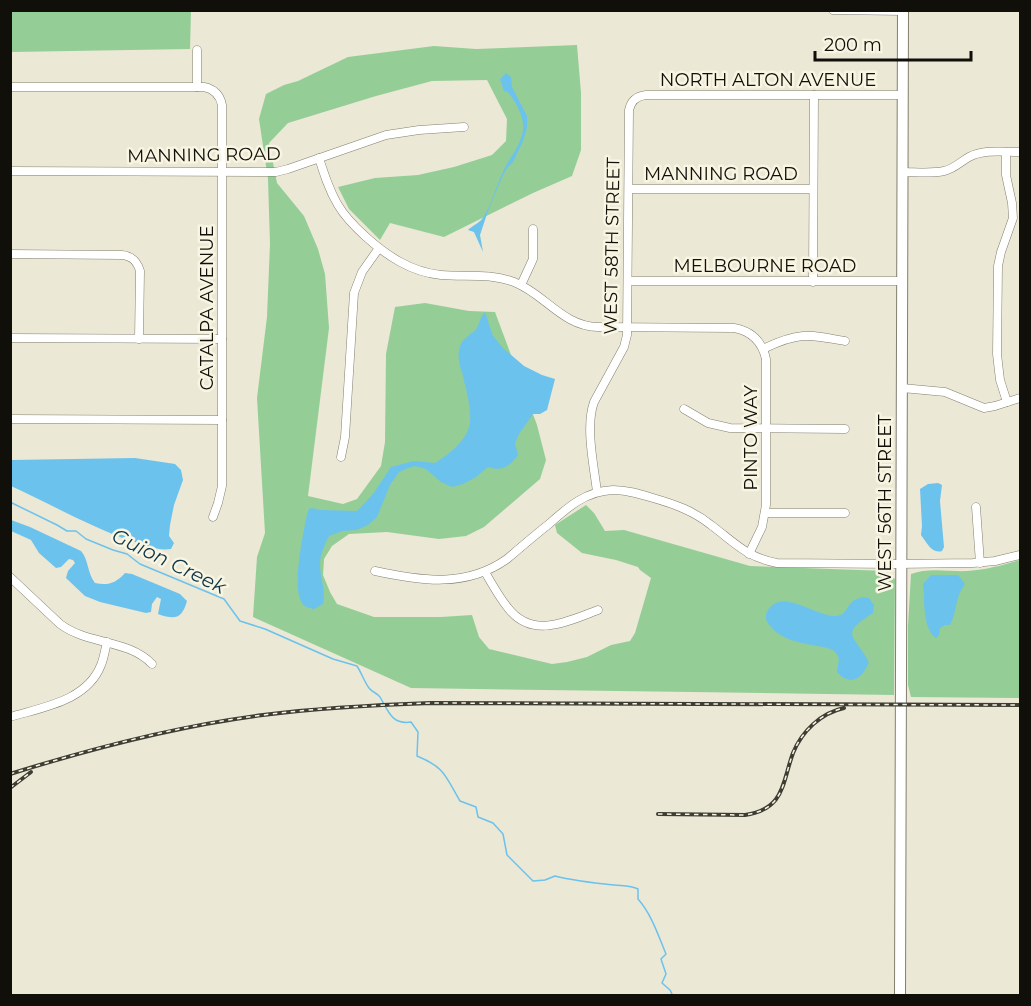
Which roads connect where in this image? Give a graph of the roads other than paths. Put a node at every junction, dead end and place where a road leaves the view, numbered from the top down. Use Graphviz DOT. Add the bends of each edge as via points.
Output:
graph roads {
  1 [pos="833,10"];
  2 [pos="903,11"];
  3 [pos="197,50"];
  4 [pos="10,87"];
  5 [pos="197,87"];
  6 [pos="814,95"];
  7 [pos="902,95"];
  8 [pos="634,99"];
  9 [pos="464,127"];
  10 [pos="1006,152"];
  11 [pos="1020,152"];
  12 [pos="319,158"];
  13 [pos="10,171"];
  14 [pos="222,172"];
  15 [pos="902,172"];
  16 [pos="629,189"];
  17 [pos="813,189"];
  18 [pos="533,229"];
  19 [pos="379,248"];
  20 [pos="10,255"];
  21 [pos="628,281"];
  22 [pos="902,281"];
  23 [pos="813,282"];
  24 [pos="521,285"];
  25 [pos="627,327"];
  26 [pos="10,338"];
  27 [pos="139,339"];
  28 [pos="222,339"];
  29 [pos="845,341"];
  30 [pos="763,349"];
  31 [pos="902,388"];
  32 [pos="1020,398"];
  33 [pos="1007,402"];
  34 [pos="684,409"];
  35 [pos="10,419"];
  36 [pos="222,420"];
  37 [pos="766,429"];
  38 [pos="845,429"];
  39 [pos="341,457"];
  40 [pos="597,492"];
  41 [pos="976,507"];
  42 [pos="765,513"];
  43 [pos="845,513"];
  44 [pos="213,517"];
  45 [pos="749,554"];
  46 [pos="1020,555"];
  47 [pos="980,563"];
  48 [pos="901,564"];
  49 [pos="375,571"];
  50 [pos="485,572"];
  51 [pos="10,577"];
  52 [pos="598,610"];
  53 [pos="107,642"];
  54 [pos="152,664"];
  55 [pos="10,717"];
  56 [pos="900,996"];
  1 -- 2 [label="street"];
  2 -- 7 [label="main road, WEST 56TH STREET"];
  3 -- 5 [label="street"];
  4 -- 5 [label="street"];
  5 -- 14 [label="street, CATALPA AVENUE" via="212,89 220,98"];
  6 -- 7 [label="street, NORTH ALTON AVENUE"];
  6 -- 8 [label="street, NORTH ALTON AVENUE" via="646,95"];
  6 -- 17 [label="street"];
  7 -- 15 [label="main road, WEST 56TH STREET"];
  8 -- 16 [label="street, WEST 58TH STREET" via="629,111"];
  9 -- 12 [label="street, MANNING ROAD" via="386,135"];
  10 -- 11 [label="street"];
  10 -- 15 [label="street" via="976,154 942,172"];
  10 -- 33 [label="street" via="1013,218 998,271 997,354"];
  12 -- 14 [label="street, MANNING ROAD" via="276,172"];
  12 -- 19 [label="street" via="341,211"];
  13 -- 14 [label="street, MANNING ROAD"];
  14 -- 28 [label="street, CATALPA AVENUE"];
  15 -- 22 [label="main road, WEST 56TH STREET"];
  16 -- 17 [label="street, MANNING ROAD"];
  16 -- 21 [label="street, WEST 58TH STREET"];
  17 -- 23 [label="street"];
  18 -- 24 [label="street" via="533,259"];
  19 -- 24 [label="street" via="422,272 495,277"];
  19 -- 39 [label="street" via="362,272 354,293"];
  20 -- 27 [label="street" via="132,258 140,271"];
  21 -- 23 [label="street, MELBOURNE ROAD"];
  21 -- 25 [label="street, WEST 58TH STREET"];
  22 -- 23 [label="street, MELBOURNE ROAD"];
  22 -- 31 [label="main road, WEST 56TH STREET"];
  24 -- 25 [label="street" via="576,323"];
  25 -- 30 [label="street" via="736,328 758,340"];
  25 -- 40 [label="street, WEST 58TH STREET" via="624,347 590,416"];
  26 -- 27 [label="street"];
  27 -- 28 [label="street"];
  28 -- 36 [label="street, CATALPA AVENUE"];
  29 -- 30 [label="street" via="798,336"];
  30 -- 37 [label="street, PINTO WAY"];
  31 -- 33 [label="street" via="945,393 982,407"];
  31 -- 48 [label="main road, WEST 56TH STREET"];
  32 -- 33 [label="street"];
  34 -- 37 [label="street" via="720,427"];
  35 -- 36 [label="street"];
  36 -- 44 [label="street, CATALPA AVENUE" via="222,486"];
  37 -- 38 [label="street"];
  37 -- 42 [label="street, PINTO WAY"];
  40 -- 45 [label="street" via="630,492 678,506 710,524"];
  40 -- 50 [label="street" via="571,506"];
  41 -- 47 [label="street"];
  42 -- 43 [label="street"];
  42 -- 45 [label="street, PINTO WAY"];
  45 -- 48 [label="street" via="785,564"];
  46 -- 47 [label="street"];
  47 -- 48 [label="street"];
  48 -- 56 [label="main road, WEST 56TH STREET"];
  49 -- 50 [label="street" via="437,580"];
  50 -- 52 [label="street" via="508,608 529,623 553,625"];
  51 -- 53 [label="street" via="69,631"];
  53 -- 54 [label="street" via="144,656"];
  53 -- 55 [label="street" via="101,665 80,692"];
}
